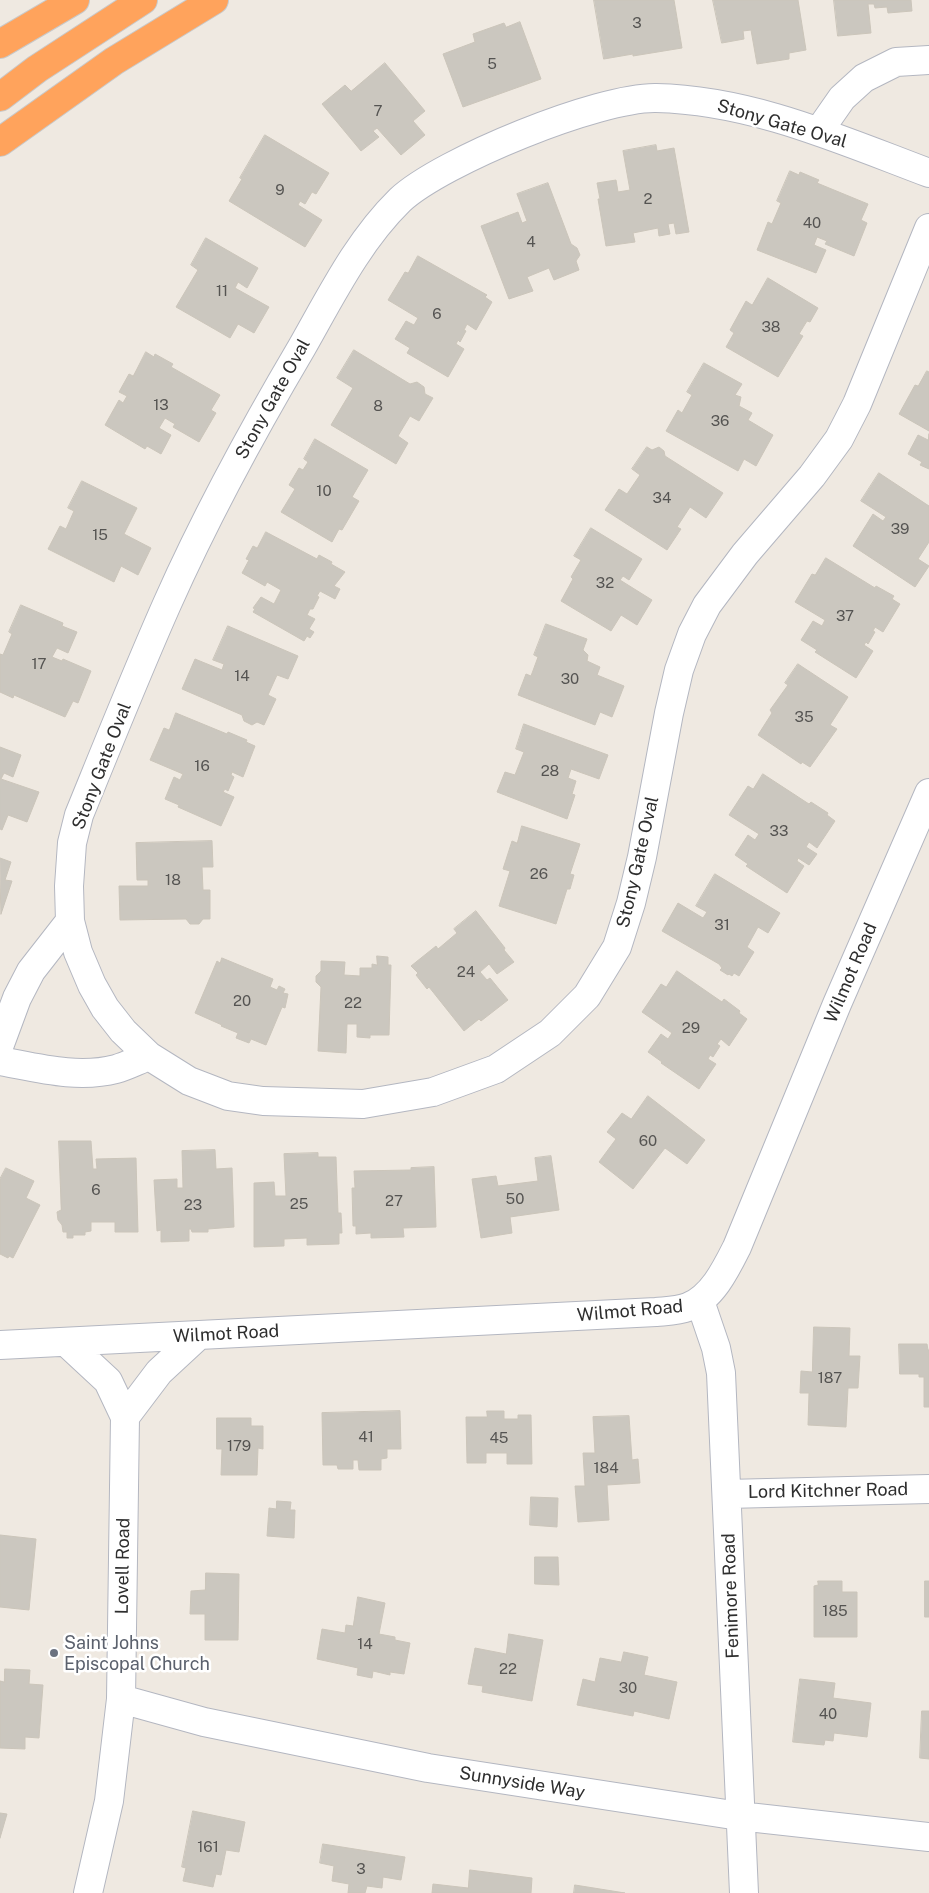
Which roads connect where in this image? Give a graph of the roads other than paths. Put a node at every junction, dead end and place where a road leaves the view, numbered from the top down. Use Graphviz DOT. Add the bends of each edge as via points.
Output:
graph roads {
  1 [pos="75,0"];
  2 [pos="143,0"];
  3 [pos="214,0"];
  4 [pos="0,44"];
  5 [pos="929,60"];
  6 [pos="0,97"];
  7 [pos="819,131"];
  8 [pos="0,142"];
  9 [pos="929,173"];
  10 [pos="929,228"];
  11 [pos="929,793"];
  12 [pos="70,921"];
  13 [pos="0,1044"];
  14 [pos="149,1056"];
  15 [pos="0,1061"];
  16 [pos="700,1301"];
  17 [pos="199,1335"];
  18 [pos="66,1342"];
  19 [pos="0,1345"];
  20 [pos="125,1417"];
  21 [pos="929,1489"];
  22 [pos="727,1494"];
  23 [pos="121,1699"];
  24 [pos="739,1816"];
  25 [pos="929,1837"];
  26 [pos="88,1893"];
  27 [pos="744,1893"];
  1 -- 4 [label="highway"];
  2 -- 6 [label="highway"];
  3 -- 8 [label="highway" via="114,61"];
  5 -- 7 [label="street" via="896,62 864,78 842,98"];
  7 -- 9 [label="street, Stony Gate Oval"];
  7 -- 12 [label="street, Stony Gate Oval" via="717,103 652,98 621,102 556,122 462,161 425,181 400,200 350,264 280,384 225,486 168,603 80,814 72,843"];
  10 -- 14 [label="street, Stony Gate Oval" via="857,404 839,439 812,476 744,554 707,605 692,634 669,713 632,902 617,947 587,996 550,1032 496,1069 433,1092 363,1104 284,1102 228,1096 189,1081"];
  11 -- 16 [label="street, Wilmot Road" via="837,1004 737,1247 720,1277"];
  12 -- 13 [label="street" via="31,970"];
  12 -- 14 [label="street, Stony Gate Oval" via="78,952 92,985 124,1030"];
  14 -- 15 [label="street" via="116,1069 80,1074"];
  16 -- 17 [label="street, Wilmot Road" via="686,1308 656,1312"];
  16 -- 22 [label="street, Fenimore Road" via="719,1362"];
  17 -- 18 [label="street, Wilmot Road"];
  17 -- 20 [label="street" via="159,1372"];
  18 -- 19 [label="street, Wilmot Road"];
  18 -- 20 [label="street, Lovell Road" via="108,1381"];
  20 -- 23 [label="street, Lovell Road"];
  21 -- 22 [label="street, Lord Kitchner Road"];
  22 -- 24 [label="street, Fenimore Road"];
  23 -- 24 [label="street, Sunnyside Way" via="204,1722 428,1768"];
  23 -- 26 [label="street, Lovell Road" via="109,1801"];
  24 -- 25 [label="street, Sunnyside Way"];
  24 -- 27 [label="street, Fenimore Road"];
}
